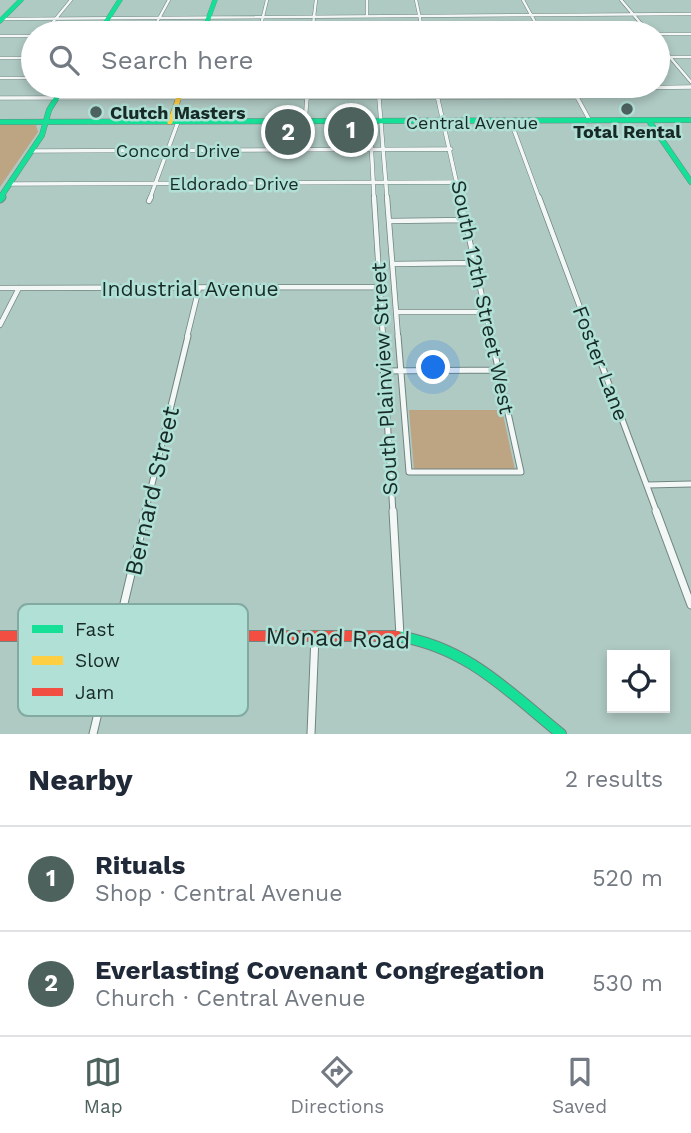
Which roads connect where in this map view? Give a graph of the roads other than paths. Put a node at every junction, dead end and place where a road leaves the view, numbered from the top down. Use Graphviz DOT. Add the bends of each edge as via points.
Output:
graph roads {
  1 [pos="21,0"];
  2 [pos="71,0"];
  3 [pos="120,0"];
  4 [pos="169,0"];
  5 [pos="215,0"];
  6 [pos="267,0"];
  7 [pos="316,0"];
  8 [pos="367,0"];
  9 [pos="416,0"];
  10 [pos="523,0"];
  11 [pos="621,0"];
  12 [pos="419,14"];
  13 [pos="531,14"];
  14 [pos="633,14"];
  15 [pos="691,14"];
  16 [pos="368,16"];
  17 [pos="314,17"];
  18 [pos="56,19"];
  19 [pos="108,19"];
  20 [pos="159,19"];
  21 [pos="208,19"];
  22 [pos="263,19"];
  23 [pos="1,20"];
  24 [pos="314,21"];
  25 [pos="420,21"];
  26 [pos="535,21"];
  27 [pos="639,21"];
  28 [pos="670,34"];
  29 [pos="691,34"];
  30 [pos="0,36"];
  31 [pos="21,36"];
  32 [pos="670,57"];
  33 [pos="691,57"];
  34 [pos="0,58"];
  35 [pos="21,58"];
  36 [pos="670,58"];
  37 [pos="0,78"];
  38 [pos="21,78"];
  39 [pos="691,82"];
  40 [pos="670,88"];
  41 [pos="691,88"];
  42 [pos="0,98"];
  43 [pos="56,98"];
  44 [pos="178,98"];
  45 [pos="307,98"];
  46 [pos="378,98"];
  47 [pos="438,98"];
  48 [pos="578,98"];
  49 [pos="691,120"];
  50 [pos="444,121"];
  51 [pos="511,121"];
  52 [pos="590,121"];
  53 [pos="649,121"];
  54 [pos="0,122"];
  55 [pos="46,122"];
  56 [pos="69,122"];
  57 [pos="174,122"];
  58 [pos="305,122"];
  59 [pos="370,122"];
  60 [pos="381,122"];
  61 [pos="42,135"];
  62 [pos="371,149"];
  63 [pos="383,149"];
  64 [pos="451,149"];
  65 [pos="168,150"];
  66 [pos="31,151"];
  67 [pos="458,182"];
  68 [pos="691,182"];
  69 [pos="155,183"];
  70 [pos="374,183"];
  71 [pos="386,183"];
  72 [pos="10,184"];
  73 [pos="0,199"];
  74 [pos="149,201"];
  75 [pos="389,220"];
  76 [pos="466,220"];
  77 [pos="475,263"];
  78 [pos="392,264"];
  79 [pos="379,287"];
  80 [pos="0,288"];
  81 [pos="19,288"];
  82 [pos="199,288"];
  83 [pos="396,312"];
  84 [pos="486,312"];
  85 [pos="0,325"];
  86 [pos="499,370"];
  87 [pos="383,371"];
  88 [pos="401,371"];
  89 [pos="409,472"];
  90 [pos="691,484"];
  91 [pos="647,485"];
  92 [pos="125,604"];
  93 [pos="691,605"];
  94 [pos="0,636"];
  95 [pos="18,636"];
  96 [pos="248,636"];
  97 [pos="315,636"];
  98 [pos="400,636"];
  99 [pos="97,716"];
  100 [pos="93,734"];
  101 [pos="310,734"];
  102 [pos="561,734"];
  1 -- 23 [label="street"];
  2 -- 18 [label="street"];
  3 -- 19 [label="street"];
  4 -- 20 [label="street"];
  5 -- 21 [label="street"];
  6 -- 22 [label="street"];
  7 -- 17 [label="street"];
  8 -- 16 [label="street"];
  9 -- 12 [label="street"];
  10 -- 13 [label="street"];
  11 -- 14 [label="street"];
  12 -- 13 [label="street"];
  12 -- 16 [label="street"];
  12 -- 25 [label="street"];
  13 -- 14 [label="street"];
  13 -- 26 [label="street"];
  14 -- 15 [label="street"];
  14 -- 27 [label="street"];
  16 -- 17 [label="street"];
  17 -- 22 [label="street"];
  17 -- 24 [label="street"];
  18 -- 19 [label="street"];
  18 -- 23 [label="street"];
  19 -- 20 [label="street"];
  20 -- 21 [label="street"];
  21 -- 22 [label="street"];
  28 -- 29 [label="street"];
  30 -- 31 [label="street"];
  32 -- 33 [label="street"];
  34 -- 35 [label="street"];
  36 -- 39 [label="street"];
  37 -- 38 [label="street"];
  40 -- 41 [label="street"];
  42 -- 43 [label="street"];
  43 -- 44 [label="street"];
  43 -- 55 [label="street"];
  44 -- 45 [label="street"];
  44 -- 57 [label="street"];
  45 -- 46 [label="street"];
  45 -- 58 [label="street"];
  46 -- 47 [label="street"];
  46 -- 60 [label="street, South Plainview Street"];
  47 -- 50 [label="street, South 12th Street West"];
  48 -- 52 [label="street"];
  49 -- 53 [label="street, Central Avenue"];
  50 -- 51 [label="street, Central Avenue"];
  50 -- 60 [label="street, Central Avenue"];
  50 -- 64 [label="street, South 12th Street West"];
  51 -- 52 [label="street, Central Avenue"];
  51 -- 91 [label="street, Foster Lane"];
  52 -- 53 [label="street, Central Avenue"];
  53 -- 68 [label="street"];
  54 -- 55 [label="street, Central Avenue"];
  55 -- 56 [label="street, Central Avenue"];
  55 -- 61 [label="street"];
  56 -- 57 [label="street, Central Avenue"];
  56 -- 61 [label="street"];
  57 -- 58 [label="street, Central Avenue"];
  57 -- 65 [label="street"];
  58 -- 59 [label="street, Central Avenue"];
  59 -- 60 [label="street, Central Avenue"];
  59 -- 62 [label="street, South Plainview Street"];
  60 -- 63 [label="street, South Plainview Street"];
  61 -- 66 [label="street"];
  62 -- 63 [label="street, Concord Drive"];
  62 -- 65 [label="street, Concord Drive"];
  62 -- 70 [label="street, South Plainview Street"];
  63 -- 64 [label="street, Concord Drive"];
  63 -- 71 [label="street, South Plainview Street"];
  64 -- 67 [label="street, South 12th Street West"];
  65 -- 66 [label="street, Concord Drive"];
  65 -- 69 [label="street"];
  66 -- 72 [label="street"];
  67 -- 71 [label="street, Eldorado Drive"];
  67 -- 76 [label="street, South 12th Street West"];
  69 -- 70 [label="street, Eldorado Drive"];
  69 -- 72 [label="street, Eldorado Drive"];
  69 -- 74 [label="street"];
  70 -- 71 [label="street, Eldorado Drive"];
  70 -- 79 [label="street, South Plainview Street"];
  71 -- 75 [label="street, South Plainview Street"];
  72 -- 73 [label="street"];
  75 -- 76 [label="street"];
  75 -- 78 [label="street, South Plainview Street"];
  76 -- 77 [label="street, South 12th Street West"];
  77 -- 78 [label="street"];
  77 -- 84 [label="street, South 12th Street West"];
  78 -- 83 [label="street, South Plainview Street"];
  79 -- 82 [label="street, Industrial Avenue"];
  79 -- 87 [label="street, South Plainview Street"];
  80 -- 81 [label="street, Industrial Avenue"];
  81 -- 82 [label="street, Industrial Avenue"];
  81 -- 85 [label="street"];
  82 -- 92 [label="street, Bernard Street"];
  83 -- 84 [label="street"];
  83 -- 88 [label="street, South Plainview Street"];
  84 -- 86 [label="street, South 12th Street West"];
  86 -- 88 [label="street"];
  86 -- 89 [label="street, South 12th Street West" via="521,472"];
  87 -- 88 [label="street"];
  87 -- 98 [label="street, South Plainview Street"];
  88 -- 89 [label="street, South Plainview Street"];
  90 -- 91 [label="street"];
  91 -- 93 [label="street, Foster Lane"];
  94 -- 95 [label="street, Monad Road"];
  96 -- 97 [label="street, Monad Road"];
  97 -- 98 [label="street, Monad Road"];
  97 -- 101 [label="street"];
  98 -- 102 [label="street, Monad Road" via="445,646 468,659"];
  99 -- 100 [label="street, Bernard Street"];
}
